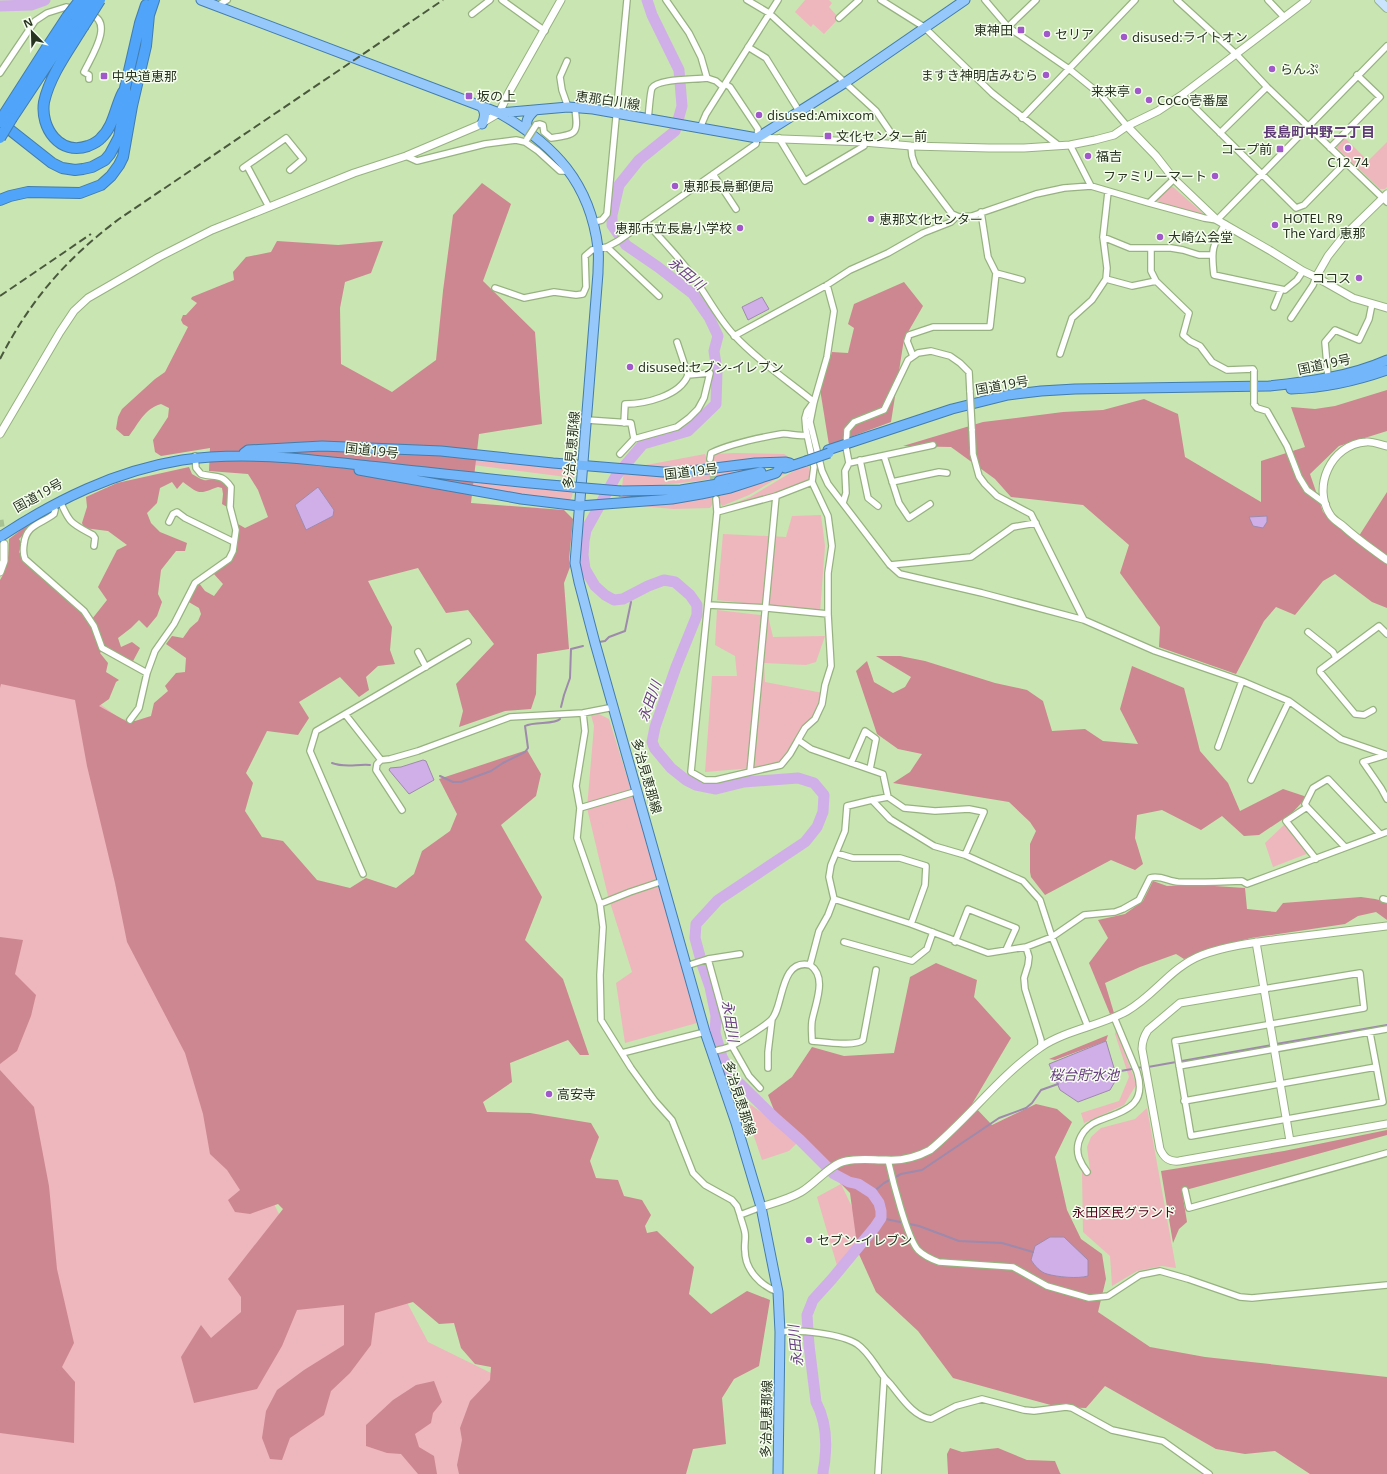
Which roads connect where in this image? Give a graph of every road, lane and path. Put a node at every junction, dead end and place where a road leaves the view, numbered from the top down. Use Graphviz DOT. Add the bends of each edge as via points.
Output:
graph roads {
  1 [pos="80,0"];
  2 [pos="91,0"];
  3 [pos="100,0"];
  4 [pos="148,0"];
  5 [pos="154,0"];
  6 [pos="201,0"];
  7 [pos="227,0"];
  8 [pos="490,0"];
  9 [pos="502,0"];
  10 [pos="561,0"];
  11 [pos="627,0"];
  12 [pos="666,0"];
  13 [pos="747,0"];
  14 [pos="778,0"];
  15 [pos="859,0"];
  16 [pos="881,0"];
  17 [pos="965,0"];
  18 [pos="985,0"];
  19 [pos="1036,0"];
  20 [pos="1135,0"];
  21 [pos="1177,0"];
  22 [pos="1268,0"];
  23 [pos="1307,0"];
  24 [pos="1379,0"];
  25 [pos="217,6"];
  26 [pos="1387,8"];
  27 [pos="769,13"];
  28 [pos="472,14"];
  29 [pos="1284,17"];
  30 [pos="840,18"];
  31 [pos="75,22"];
  32 [pos="924,27"];
  33 [pos="1008,27"];
  34 [pos="544,31"];
  35 [pos="1387,46"];
  36 [pos="748,47"];
  37 [pos="1236,54"];
  38 [pos="567,61"];
  39 [pos="1069,69"];
  40 [pos="0,73"];
  41 [pos="1358,75"];
  42 [pos="707,78"];
  43 [pos="89,79"];
  44 [pos="846,82"];
  45 [pos="724,86"];
  46 [pos="1267,87"];
  47 [pos="126,88"];
  48 [pos="1182,95"];
  49 [pos="481,106"];
  50 [pos="572,108"];
  51 [pos="534,110"];
  52 [pos="799,111"];
  53 [pos="499,113"];
  54 [pos="617,113"];
  55 [pos="3,116"];
  56 [pos="1022,118"];
  57 [pos="648,119"];
  58 [pos="482,124"];
  59 [pos="1127,126"];
  60 [pos="1307,126"];
  61 [pos="700,128"];
  62 [pos="0,130"];
  63 [pos="1220,133"];
  64 [pos="0,138"];
  65 [pos="527,138"];
  66 [pos="757,138"];
  67 [pos="778,138"];
  68 [pos="863,142"];
  69 [pos="897,145"];
  70 [pos="1070,145"];
  71 [pos="911,146"];
  72 [pos="1058,146"];
  73 [pos="124,147"];
  74 [pos="1330,148"];
  75 [pos="406,156"];
  76 [pos="1345,163"];
  77 [pos="290,170"];
  78 [pos="1261,173"];
  79 [pos="713,174"];
  80 [pos="1174,179"];
  81 [pos="1091,186"];
  82 [pos="1108,192"];
  83 [pos="1386,198"];
  84 [pos="0,200"];
  85 [pos="1149,203"];
  86 [pos="269,207"];
  87 [pos="736,209"];
  88 [pos="981,212"];
  89 [pos="951,213"];
  90 [pos="1217,220"];
  91 [pos="594,222"];
  92 [pos="646,222"];
  93 [pos="1225,224"];
  94 [pos="1103,237"];
  95 [pos="603,248"];
  96 [pos="1151,248"];
  97 [pos="1212,255"];
  98 [pos="1303,271"];
  99 [pos="996,273"];
  100 [pos="1316,277"];
  101 [pos="1106,279"];
  102 [pos="1022,280"];
  103 [pos="1156,282"];
  104 [pos="827,285"];
  105 [pos="495,288"];
  106 [pos="1281,290"];
  107 [pos="659,296"];
  108 [pos="1372,304"];
  109 [pos="1274,307"];
  110 [pos="1387,308"];
  111 [pos="1290,318"];
  112 [pos="734,336"];
  113 [pos="677,342"];
  114 [pos="1060,354"];
  115 [pos="913,356"];
  116 [pos="1387,360"];
  117 [pos="1387,370"];
  118 [pos="688,375"];
  119 [pos="1328,377"];
  120 [pos="814,402"];
  121 [pos="587,420"];
  122 [pos="624,423"];
  123 [pos="0,434"];
  124 [pos="806,435"];
  125 [pos="634,439"];
  126 [pos="932,445"];
  127 [pos="846,446"];
  128 [pos="1387,446"];
  129 [pos="244,453"];
  130 [pos="620,454"];
  131 [pos="884,456"];
  132 [pos="195,457"];
  133 [pos="231,457"];
  134 [pos="710,458"];
  135 [pos="806,460"];
  136 [pos="860,460"];
  137 [pos="790,463"];
  138 [pos="849,463"];
  139 [pos="583,466"];
  140 [pos="778,470"];
  141 [pos="947,474"];
  142 [pos="812,482"];
  143 [pos="892,482"];
  144 [pos="574,485"];
  145 [pos="621,489"];
  146 [pos="776,496"];
  147 [pos="716,499"];
  148 [pos="60,501"];
  149 [pos="843,503"];
  150 [pos="930,504"];
  151 [pos="1326,504"];
  152 [pos="579,506"];
  153 [pos="878,506"];
  154 [pos="55,510"];
  155 [pos="717,512"];
  156 [pos="169,522"];
  157 [pos="1036,523"];
  158 [pos="0,532"];
  159 [pos="2,540"];
  160 [pos="234,542"];
  161 [pos="94,546"];
  162 [pos="1387,560"];
  163 [pos="890,565"];
  164 [pos="0,572"];
  165 [pos="708,605"];
  166 [pos="767,608"];
  167 [pos="828,614"];
  168 [pos="1084,620"];
  169 [pos="1308,632"];
  170 [pos="1387,634"];
  171 [pos="468,642"];
  172 [pos="418,652"];
  173 [pos="1336,658"];
  174 [pos="426,667"];
  175 [pos="147,673"];
  176 [pos="1242,681"];
  177 [pos="1289,701"];
  178 [pos="614,708"];
  179 [pos="1373,710"];
  180 [pos="582,713"];
  181 [pos="346,714"];
  182 [pos="130,720"];
  183 [pos="798,740"];
  184 [pos="1218,747"];
  185 [pos="1387,755"];
  186 [pos="381,760"];
  187 [pos="851,763"];
  188 [pos="870,769"];
  189 [pos="750,772"];
  190 [pos="1251,780"];
  191 [pos="1384,787"];
  192 [pos="638,791"];
  193 [pos="888,797"];
  194 [pos="1387,799"];
  195 [pos="872,800"];
  196 [pos="1307,807"];
  197 [pos="580,808"];
  198 [pos="402,810"];
  199 [pos="1387,832"];
  200 [pos="1380,834"];
  201 [pos="1345,848"];
  202 [pos="836,853"];
  203 [pos="965,855"];
  204 [pos="1316,859"];
  205 [pos="363,874"];
  206 [pos="663,881"];
  207 [pos="834,899"];
  208 [pos="600,904"];
  209 [pos="911,924"];
  210 [pos="1387,927"];
  211 [pos="933,932"];
  212 [pos="1052,936"];
  213 [pos="844,942"];
  214 [pos="955,942"];
  215 [pos="1256,942"];
  216 [pos="1026,947"];
  217 [pos="1006,950"];
  218 [pos="740,954"];
  219 [pos="707,960"];
  220 [pos="689,965"];
  221 [pos="810,965"];
  222 [pos="876,970"];
  223 [pos="1264,988"];
  224 [pos="1114,1017"];
  225 [pos="772,1019"];
  226 [pos="1270,1024"];
  227 [pos="1088,1027"];
  228 [pos="1387,1029"];
  229 [pos="705,1032"];
  230 [pos="1370,1033"];
  231 [pos="730,1046"];
  232 [pos="1041,1047"];
  233 [pos="1274,1049"];
  234 [pos="713,1052"];
  235 [pos="622,1053"];
  236 [pos="1179,1066"];
  237 [pos="1376,1067"];
  238 [pos="768,1068"];
  239 [pos="1281,1084"];
  240 [pos="760,1088"];
  241 [pos="1184,1101"];
  242 [pos="1286,1118"];
  243 [pos="1387,1124"];
  244 [pos="1290,1141"];
  245 [pos="1387,1153"];
  246 [pos="888,1160"];
  247 [pos="1087,1172"];
  248 [pos="1185,1190"];
  249 [pos="761,1207"];
  250 [pos="740,1215"];
  251 [pos="1387,1286"];
  252 [pos="778,1292"];
  253 [pos="780,1332"];
  254 [pos="884,1378"];
  255 [pos="778,1474"];
  256 [pos="878,1474"];
  257 [pos="1209,1474"];
  1 -- 31 [label="highway, bridge"];
  2 -- 31 [label="highway, bridge"];
  3 -- 31 [label="highway, bridge"];
  4 -- 47 [label="highway" via="140,23"];
  5 -- 73 [label="highway"];
  6 -- 25 [label="main road, 恵那白川線"];
  7 -- 25 [label="street"];
  8 -- 28 [label="street"];
  9 -- 34 [label="street"];
  10 -- 34 [label="street"];
  11 -- 54 [label="street"];
  12 -- 42 [label="street" via="689,33 701,57"];
  13 -- 27 [label="street"];
  14 -- 27 [label="street"];
  15 -- 30 [label="street"];
  16 -- 32 [label="street"];
  17 -- 32 [label="main road"];
  18 -- 33 [label="street"];
  19 -- 33 [label="street"];
  20 -- 39 [label="street"];
  21 -- 37 [label="street"];
  22 -- 29 [label="street"];
  23 -- 29 [label="street"];
  24 -- 26 [label="main road"];
  25 -- 49 [label="main road, 恵那白川線"];
  27 -- 36 [label="street"];
  27 -- 44 [label="street"];
  29 -- 37 [label="street"];
  31 -- 47 [label="highway" via="47,94 43,115 51,135 61,144 72,147 86,147 95,143 109,128"];
  31 -- 55 [label="highway"];
  31 -- 55 [label="highway" via="46,49"];
  32 -- 44 [label="main road"];
  32 -- 56 [label="street" via="992,93"];
  33 -- 39 [label="street"];
  34 -- 53 [label="street"];
  35 -- 41 [label="street"];
  36 -- 45 [label="street"];
  36 -- 52 [label="street" via="766,58"];
  37 -- 46 [label="street"];
  37 -- 48 [label="street"];
  38 -- 50 [label="street" via="560,77 562,90"];
  39 -- 56 [label="street"];
  39 -- 59 [label="street" via="1101,95"];
  40 -- 43 [label="street" via="35,21 47,13 66,7 95,16 99,20 101,33 84,72 89,75"];
  41 -- 60 [label="street"];
  41 -- 74 [label="street" via="1380,97"];
  42 -- 45 [label="street"];
  42 -- 57 [label="street" via="657,82 652,88"];
  44 -- 52 [label="main road"];
  44 -- 69 [label="street" via="876,111"];
  45 -- 61 [label="street"];
  45 -- 66 [label="street" via="730,87 758,129"];
  46 -- 60 [label="street"];
  46 -- 63 [label="street"];
  47 -- 55 [label="highway" via="119,137 105,160 92,167 75,170 52,163"];
  48 -- 59 [label="street" via="1158,111"];
  48 -- 63 [label="street"];
  49 -- 53 [label="main road, 恵那白川線"];
  49 -- 58 [label="main road" via="485,113"];
  50 -- 51 [label="main road, 恵那白川線"];
  50 -- 54 [label="main road, 恵那白川線"];
  50 -- 65 [label="street, bridge" via="576,131 551,138 540,124"];
  51 -- 53 [label="main road, 恵那白川線"];
  51 -- 65 [label="main road" via="526,121"];
  52 -- 66 [label="main road"];
  53 -- 58 [label="street"];
  53 -- 65 [label="main road, 多治見恵那線"];
  54 -- 57 [label="main road, 恵那白川線"];
  54 -- 91 [label="street" via="607,214 602,220"];
  55 -- 64 [label="highway, bridge"];
  56 -- 72 [label="street"];
  57 -- 61 [label="main road, 恵那白川線"];
  58 -- 75 [label="street"];
  59 -- 70 [label="street" via="1114,135"];
  59 -- 80 [label="street"];
  60 -- 74 [label="street"];
  60 -- 78 [label="street"];
  61 -- 66 [label="main road, 恵那白川線"];
  62 -- 73 [label="highway" via="47,167 75,176 104,168"];
  63 -- 78 [label="street"];
  65 -- 75 [label="street" via="485,144 417,161"];
  65 -- 91 [label="main road, 多治見恵那線" via="552,151 561,160 578,184"];
  66 -- 67 [label="street"];
  66 -- 79 [label="street" via="756,144"];
  67 -- 68 [label="street"];
  67 -- 68 [label="street" via="805,181 864,146"];
  68 -- 69 [label="street"];
  69 -- 71 [label="street"];
  70 -- 72 [label="street"];
  70 -- 81 [label="street"];
  71 -- 72 [label="street"];
  71 -- 89 [label="street" via="915,165"];
  73 -- 84 [label="highway" via="119,166 111,176 87,192 28,192"];
  74 -- 76 [label="street"];
  75 -- 86 [label="street" via="354,173"];
  76 -- 78 [label="street" via="1304,205 1296,208"];
  76 -- 83 [label="street"];
  77 -- 86 [label="street" via="303,159 286,138 245,167"];
  78 -- 90 [label="street"];
  79 -- 87 [label="street"];
  79 -- 92 [label="street"];
  80 -- 85 [label="street"];
  80 -- 90 [label="street"];
  81 -- 82 [label="street"];
  81 -- 88 [label="street" via="1036,194"];
  82 -- 85 [label="street"];
  82 -- 94 [label="street"];
  83 -- 100 [label="street" via="1343,237"];
  85 -- 90 [label="street"];
  86 -- 123 [label="street" via="212,230 88,298 77,308 60,332"];
  88 -- 89 [label="street" via="966,218"];
  88 -- 99 [label="street" via="988,257"];
  89 -- 104 [label="street" via="955,218 951,222 922,233 888,253 850,270"];
  90 -- 93 [label="street"];
  91 -- 95 [label="main road, 多治見恵那線"];
  92 -- 95 [label="street"];
  92 -- 112 [label="street" via="688,270"];
  93 -- 97 [label="street" via="1215,241"];
  93 -- 98 [label="street"];
  94 -- 96 [label="street" via="1130,248"];
  94 -- 101 [label="street"];
  95 -- 105 [label="street" via="592,250 585,256 586,287 583,294 554,292 524,298"];
  95 -- 107 [label="street"];
  95 -- 121 [label="main road, 多治見恵那線"];
  96 -- 97 [label="street" via="1171,248 1199,255"];
  96 -- 103 [label="street" via="1151,271"];
  97 -- 106 [label="street" via="1214,275"];
  98 -- 100 [label="street"];
  98 -- 106 [label="street" via="1291,286"];
  99 -- 102 [label="street"];
  99 -- 115 [label="street" via="990,327 933,327 909,335 907,341"];
  100 -- 108 [label="street" via="1353,298"];
  100 -- 111 [label="street"];
  101 -- 103 [label="street" via="1132,286"];
  101 -- 114 [label="street" via="1092,300 1072,318"];
  103 -- 151 [label="street, bridge" via="1189,313 1183,335 1200,346 1212,362 1227,370 1253,369 1254,404 1257,408 1267,411 1307,490"];
  104 -- 112 [label="street"];
  104 -- 120 [label="street" via="834,311 826,357"];
  106 -- 109 [label="street"];
  108 -- 110 [label="street"];
  108 -- 119 [label="street" via="1359,340 1334,330 1324,342"];
  112 -- 120 [label="street"];
  113 -- 118 [label="street"];
  115 -- 127 [label="street" via="908,360 884,410 854,422 847,430"];
  115 -- 157 [label="street, bridge" via="931,351 950,356 969,372 973,454 979,476 997,496 1031,514"];
  116 -- 119 [label="highway, 国道19号"];
  117 -- 127 [label="highway, 国道19号" via="1352,381 1294,389 1041,394 953,412"];
  118 -- 122 [label="street" via="679,387 654,400 625,404"];
  118 -- 125 [label="street" via="710,373 704,398 698,409 677,427"];
  119 -- 127 [label="highway, 国道19号" via="1269,386 1069,389 1008,395 952,409"];
  120 -- 124 [label="street" via="807,410 805,418"];
  120 -- 149 [label="street" via="810,422 822,471 828,484"];
  121 -- 122 [label="street"];
  121 -- 139 [label="main road, 多治見恵那線"];
  122 -- 125 [label="street" via="631,423"];
  124 -- 134 [label="street" via="783,434 747,441 710,453"];
  124 -- 142 [label="street" via="814,467"];
  125 -- 130 [label="street"];
  126 -- 131 [label="street"];
  127 -- 135 [label="highway, 国道19号, bridge"];
  127 -- 138 [label="street"];
  128 -- 151 [label="street" via="1366,442 1340,453 1330,463 1325,474 1322,488"];
  129 -- 132 [label="highway, 国道19号"];
  129 -- 139 [label="highway" via="248,450 322,446 441,451"];
  129 -- 144 [label="highway, 国道19号" via="292,455"];
  131 -- 136 [label="street"];
  131 -- 143 [label="street"];
  132 -- 133 [label="highway, 国道19号"];
  132 -- 148 [label="highway, 国道19号" via="120,476"];
  132 -- 158 [label="highway, 国道19号" via="138,467 95,482 47,504"];
  132 -- 160 [label="street" via="196,468 201,474 223,478 231,487 230,507 236,530"];
  133 -- 144 [label="highway, 国道19号" via="314,460"];
  133 -- 152 [label="highway" via="322,464 520,499"];
  135 -- 137 [label="highway, 国道19号"];
  135 -- 140 [label="highway, 国道19号"];
  136 -- 138 [label="street"];
  136 -- 153 [label="street" via="868,498"];
  137 -- 139 [label="highway" via="756,463 683,472"];
  137 -- 145 [label="highway, 国道19号" via="716,482 666,488"];
  138 -- 149 [label="street" via="845,471 846,494"];
  139 -- 152 [label="main road, 多治見恵那線"];
  140 -- 145 [label="highway, 国道19号" via="704,487 655,491"];
  140 -- 152 [label="highway" via="776,473 701,494 672,499"];
  141 -- 143 [label="street" via="939,472"];
  142 -- 146 [label="street"];
  142 -- 167 [label="street" via="828,516 832,546 828,573"];
  143 -- 150 [label="street" via="898,503 909,518"];
  144 -- 145 [label="highway, 国道19号, bridge"];
  146 -- 155 [label="street"];
  146 -- 166 [label="street"];
  147 -- 155 [label="street"];
  148 -- 159 [label="highway, 国道19号" via="31,516"];
  148 -- 161 [label="street" via="67,518 93,535"];
  149 -- 163 [label="street"];
  151 -- 162 [label="street" via="1331,516 1357,539"];
  152 -- 178 [label="main road, 多治見恵那線" via="575,563 578,582"];
  154 -- 175 [label="street" via="54,514 26,534 23,550 25,560 84,611 94,626 102,648"];
  155 -- 165 [label="street"];
  156 -- 160 [label="street" via="177,512"];
  157 -- 163 [label="street" via="1013,527 971,557"];
  157 -- 168 [label="street"];
  159 -- 164 [label="street" via="4,561"];
  160 -- 175 [label="street" via="229,559 195,583 174,624 156,651"];
  163 -- 168 [label="street" via="900,574"];
  165 -- 166 [label="street"];
  165 -- 189 [label="street" via="691,772 705,780"];
  166 -- 167 [label="street"];
  166 -- 189 [label="street"];
  167 -- 183 [label="street" via="831,666 822,704"];
  168 -- 176 [label="street" via="1155,651"];
  169 -- 173 [label="street"];
  170 -- 173 [label="street" via="1379,626"];
  171 -- 174 [label="street"];
  172 -- 174 [label="street"];
  173 -- 179 [label="street" via="1320,672 1355,714 1364,715"];
  174 -- 181 [label="street"];
  175 -- 182 [label="street" via="139,708"];
  176 -- 177 [label="street"];
  176 -- 184 [label="street"];
  177 -- 185 [label="street" via="1341,739"];
  177 -- 190 [label="street"];
  178 -- 180 [label="street"];
  178 -- 192 [label="main road, 多治見恵那線"];
  180 -- 186 [label="street" via="510,718 418,752"];
  180 -- 197 [label="street" via="585,731 576,786"];
  181 -- 186 [label="street"];
  181 -- 205 [label="street" via="316,731 310,751"];
  183 -- 187 [label="street" via="811,749"];
  183 -- 189 [label="street" via="781,765"];
  185 -- 191 [label="street" via="1363,762"];
  186 -- 198 [label="street" via="376,770"];
  187 -- 188 [label="street"];
  187 -- 188 [label="street" via="865,731 876,739"];
  188 -- 193 [label="street" via="883,774"];
  191 -- 194 [label="street"];
  192 -- 197 [label="street"];
  192 -- 206 [label="main road, 多治見恵那線"];
  193 -- 195 [label="street"];
  193 -- 203 [label="street" via="904,808 936,811 969,809 984,812"];
  195 -- 202 [label="street" via="847,806 845,831"];
  195 -- 203 [label="street" via="890,819 934,846"];
  196 -- 200 [label="street" via="1305,804 1313,788 1328,779"];
  196 -- 201 [label="street"];
  196 -- 204 [label="street" via="1286,821"];
  197 -- 208 [label="street" via="577,838"];
  199 -- 200 [label="street"];
  200 -- 201 [label="street"];
  201 -- 204 [label="street"];
  202 -- 207 [label="street" via="830,865 829,877"];
  202 -- 209 [label="street" via="853,858 900,858 926,866 925,885"];
  203 -- 212 [label="street" via="1023,882 1040,900"];
  204 -- 212 [label="street" via="1247,884 1242,881 1178,882 1160,877 1150,878 1139,900 1115,912 1084,915"];
  206 -- 208 [label="street"];
  206 -- 220 [label="main road, 多治見恵那線"];
  207 -- 209 [label="street"];
  207 -- 221 [label="street" via="818,931"];
  208 -- 235 [label="street" via="603,927 600,1015 604,1026"];
  209 -- 211 [label="street"];
  210 -- 215 [label="street"];
  211 -- 213 [label="street" via="927,949 912,961"];
  211 -- 214 [label="street"];
  212 -- 216 [label="street"];
  212 -- 227 [label="street"];
  214 -- 217 [label="street" via="988,953"];
  214 -- 217 [label="street" via="968,909 1016,928"];
  215 -- 223 [label="street"];
  215 -- 224 [label="street" via="1217,950 1186,962 1140,1002"];
  216 -- 217 [label="street"];
  216 -- 232 [label="street" via="1029,957 1024,978 1025,989"];
  218 -- 219 [label="street"];
  219 -- 220 [label="street"];
  219 -- 231 [label="street"];
  220 -- 229 [label="main road, 多治見恵那線"];
  221 -- 222 [label="street" via="818,975 819,985 812,1023 812,1040 854,1044 863,1040"];
  221 -- 225 [label="street" via="798,966 787,975"];
  223 -- 226 [label="street"];
  223 -- 226 [label="street" via="1360,973 1364,1008"];
  223 -- 244 [label="street" via="1185,1001 1176,1005 1148,1030 1142,1041 1142,1049 1160,1149 1167,1159 1179,1161"];
  224 -- 227 [label="street"];
  224 -- 247 [label="street" via="1137,1072 1140,1091 1134,1104 1121,1113 1096,1121 1082,1134 1078,1152"];
  225 -- 231 [label="street"];
  225 -- 238 [label="street"];
  226 -- 233 [label="street"];
  226 -- 236 [label="street" via="1174,1041"];
  227 -- 232 [label="street"];
  228 -- 230 [label="street"];
  229 -- 234 [label="main road, 多治見恵那線"];
  229 -- 235 [label="street"];
  230 -- 233 [label="street"];
  230 -- 237 [label="street"];
  231 -- 234 [label="street"];
  231 -- 240 [label="street"];
  232 -- 246 [label="street" via="930,1150 913,1157"];
  233 -- 236 [label="street"];
  233 -- 239 [label="street"];
  234 -- 249 [label="main road, 多治見恵那線"];
  235 -- 250 [label="street" via="655,1101 672,1120 693,1173 705,1185 732,1200"];
  236 -- 241 [label="street"];
  237 -- 239 [label="street"];
  237 -- 242 [label="street" via="1383,1102"];
  239 -- 241 [label="street"];
  239 -- 242 [label="street"];
  241 -- 242 [label="street" via="1191,1136"];
  242 -- 244 [label="street"];
  243 -- 244 [label="street"];
  245 -- 248 [label="street" via="1189,1208"];
  246 -- 249 [label="street" via="845,1161 801,1193"];
  246 -- 251 [label="street" via="909,1235 917,1249 939,1262 1013,1268 1047,1286 1089,1298 1108,1296 1140,1275 1160,1271 1240,1297 1252,1298"];
  249 -- 250 [label="street"];
  249 -- 252 [label="main road, 多治見恵那線"];
  250 -- 252 [label="street" via="745,1231 745,1252 749,1268 763,1284"];
  252 -- 253 [label="main road, 多治見恵那線"];
  253 -- 254 [label="street" via="804,1331 847,1339 875,1363"];
  253 -- 255 [label="main road, 多治見恵那線"];
  254 -- 256 [label="street"];
  254 -- 257 [label="street" via="917,1413 926,1418 931,1419 956,1406 982,1399 1034,1411 1066,1407 1083,1413 1112,1430 1163,1441"];
}
